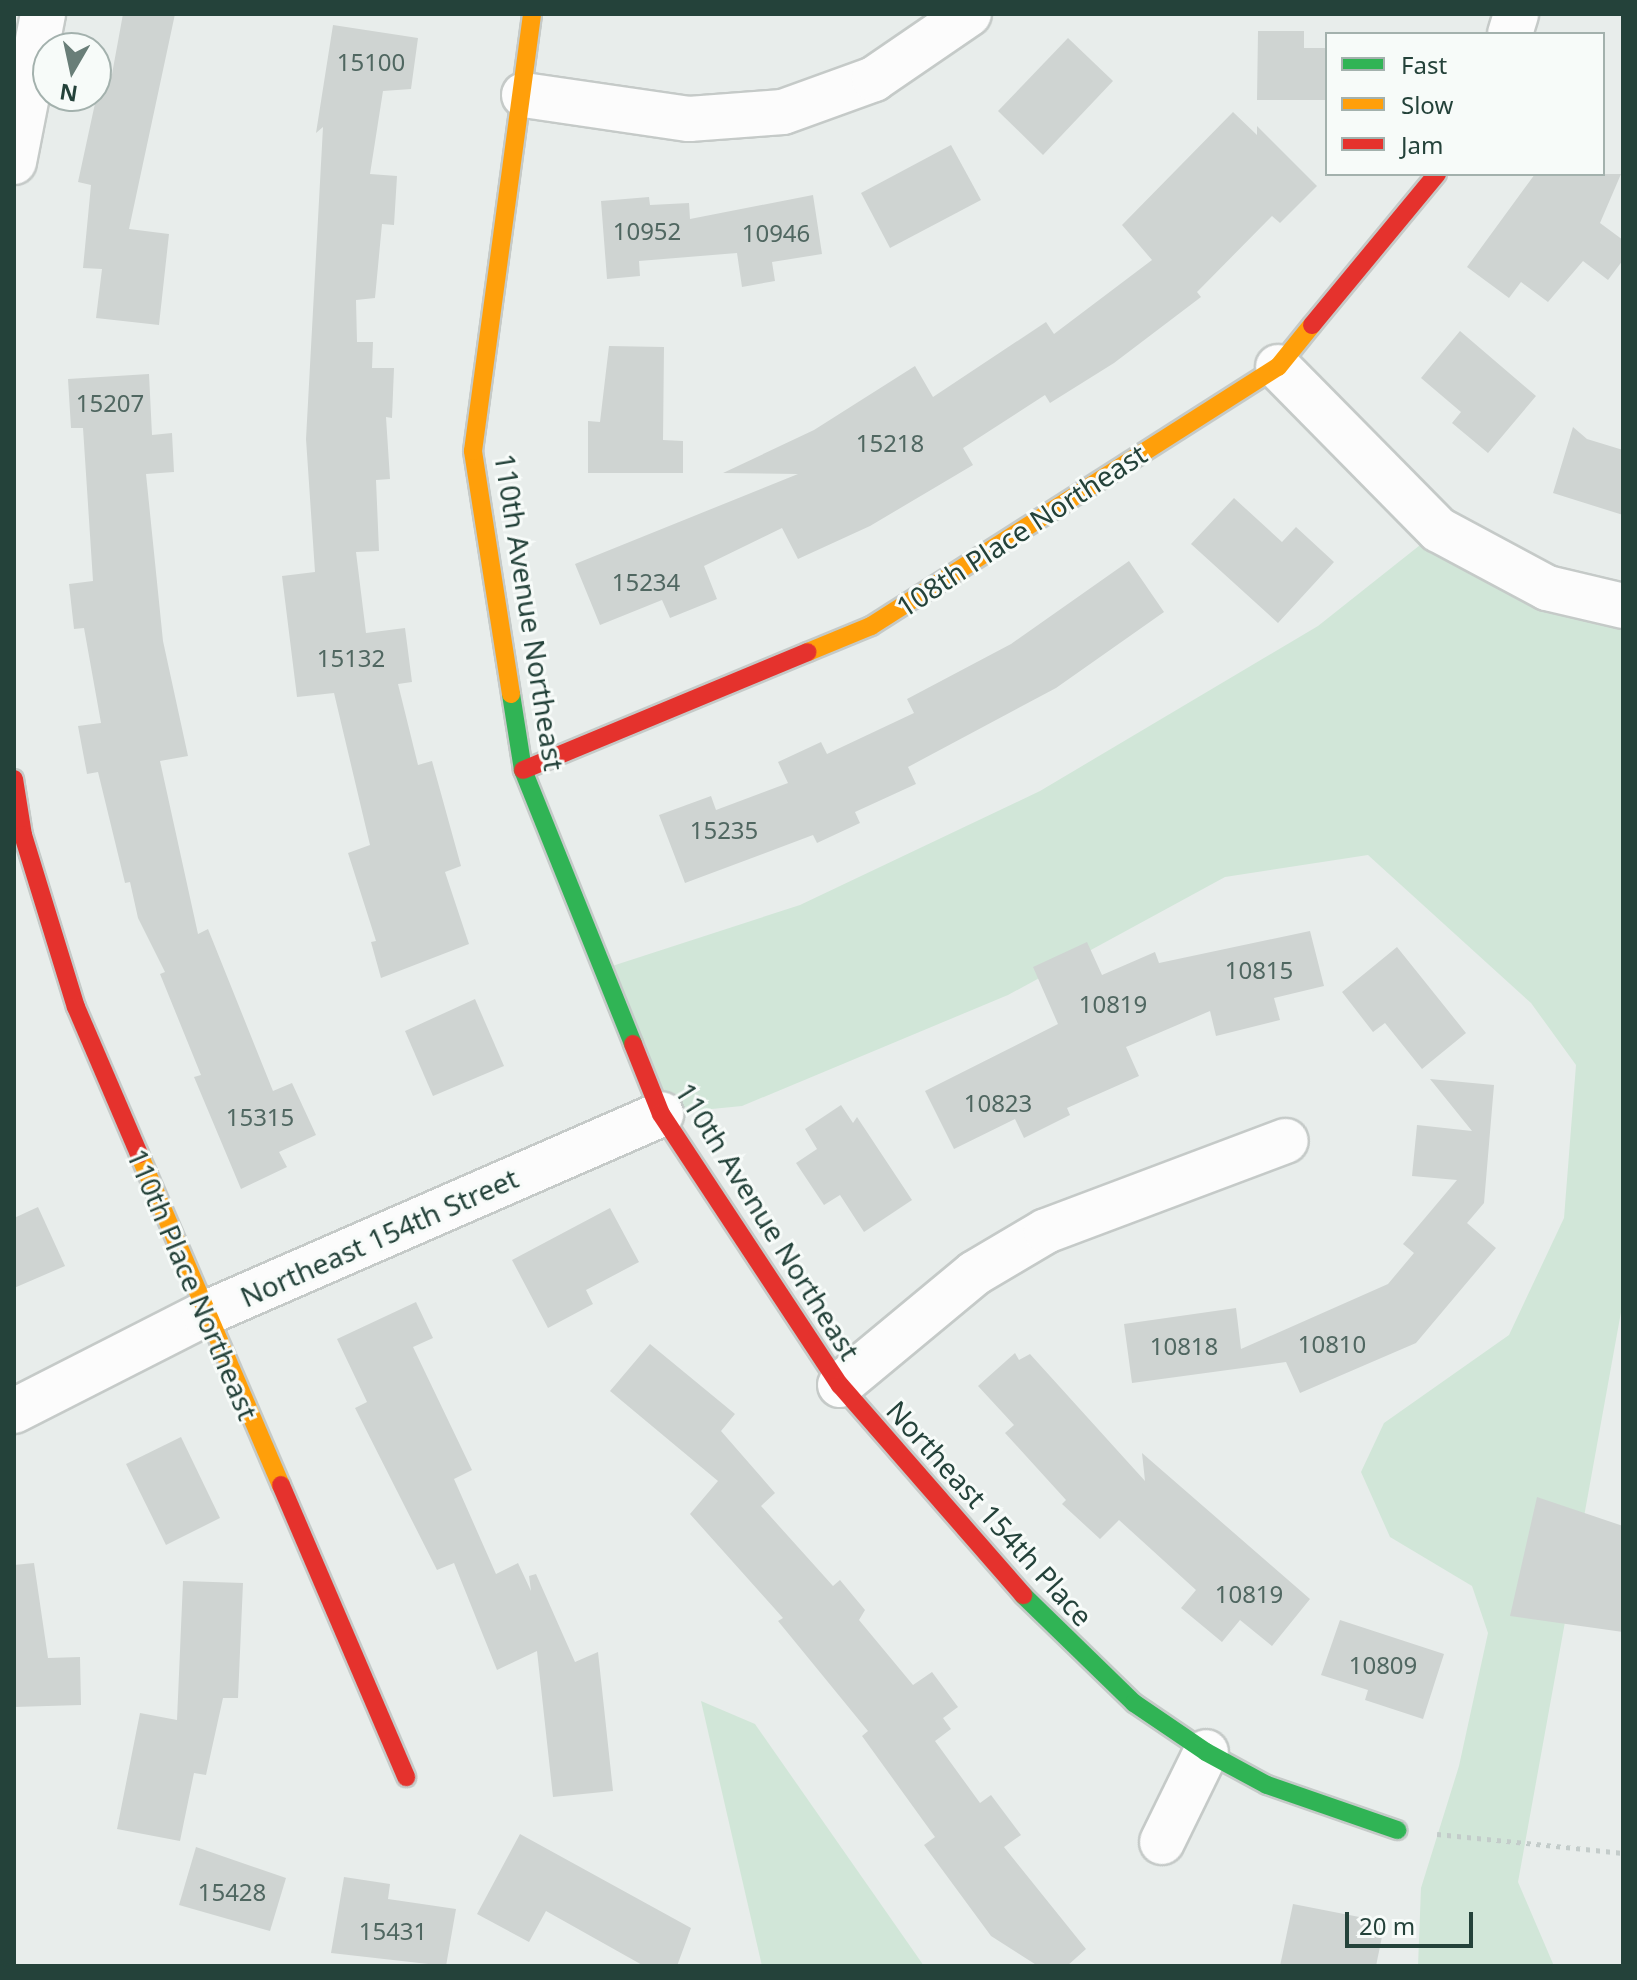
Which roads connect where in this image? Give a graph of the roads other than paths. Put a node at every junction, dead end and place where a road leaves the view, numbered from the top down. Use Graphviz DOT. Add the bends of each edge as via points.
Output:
graph roads {
  1 [pos="43,14"];
  2 [pos="532,14"];
  3 [pos="969,14"];
  4 [pos="524,95"];
  5 [pos="14,162"];
  6 [pos="1435,176"];
  7 [pos="1278,367"];
  8 [pos="1623,606"];
  9 [pos="523,770"];
  10 [pos="14,779"];
  11 [pos="661,1114"];
  12 [pos="1286,1141"];
  13 [pos="204,1314"];
  14 [pos="840,1385"];
  15 [pos="14,1411"];
  16 [pos="1206,1752"];
  17 [pos="406,1777"];
  18 [pos="1397,1830"];
  19 [pos="1162,1842"];
  1 -- 5 [label="street"];
  2 -- 4 [label="street, 110th Avenue Northeast"];
  3 -- 4 [label="street" via="874,79 783,112 689,119"];
  4 -- 9 [label="street, 110th Avenue Northeast" via="473,451"];
  6 -- 7 [label="street, 108th Place Northeast"];
  7 -- 8 [label="street" via="1439,530 1547,588"];
  7 -- 9 [label="street, 108th Place Northeast" via="871,626"];
  9 -- 11 [label="street, 110th Avenue Northeast"];
  10 -- 13 [label="street, 110th Place Northeast" via="23,835 76,1007"];
  11 -- 13 [label="street, Northeast 154th Street"];
  11 -- 14 [label="street, 110th Avenue Northeast"];
  12 -- 14 [label="street" via="1046,1231 975,1273"];
  13 -- 15 [label="street, Northeast 154th Street"];
  13 -- 17 [label="street, 110th Place Northeast"];
  14 -- 16 [label="street, Northeast 154th Place" via="1059,1636 1134,1703"];
  16 -- 18 [label="street, Northeast 154th Place" via="1267,1785"];
  16 -- 19 [label="street"];
}
